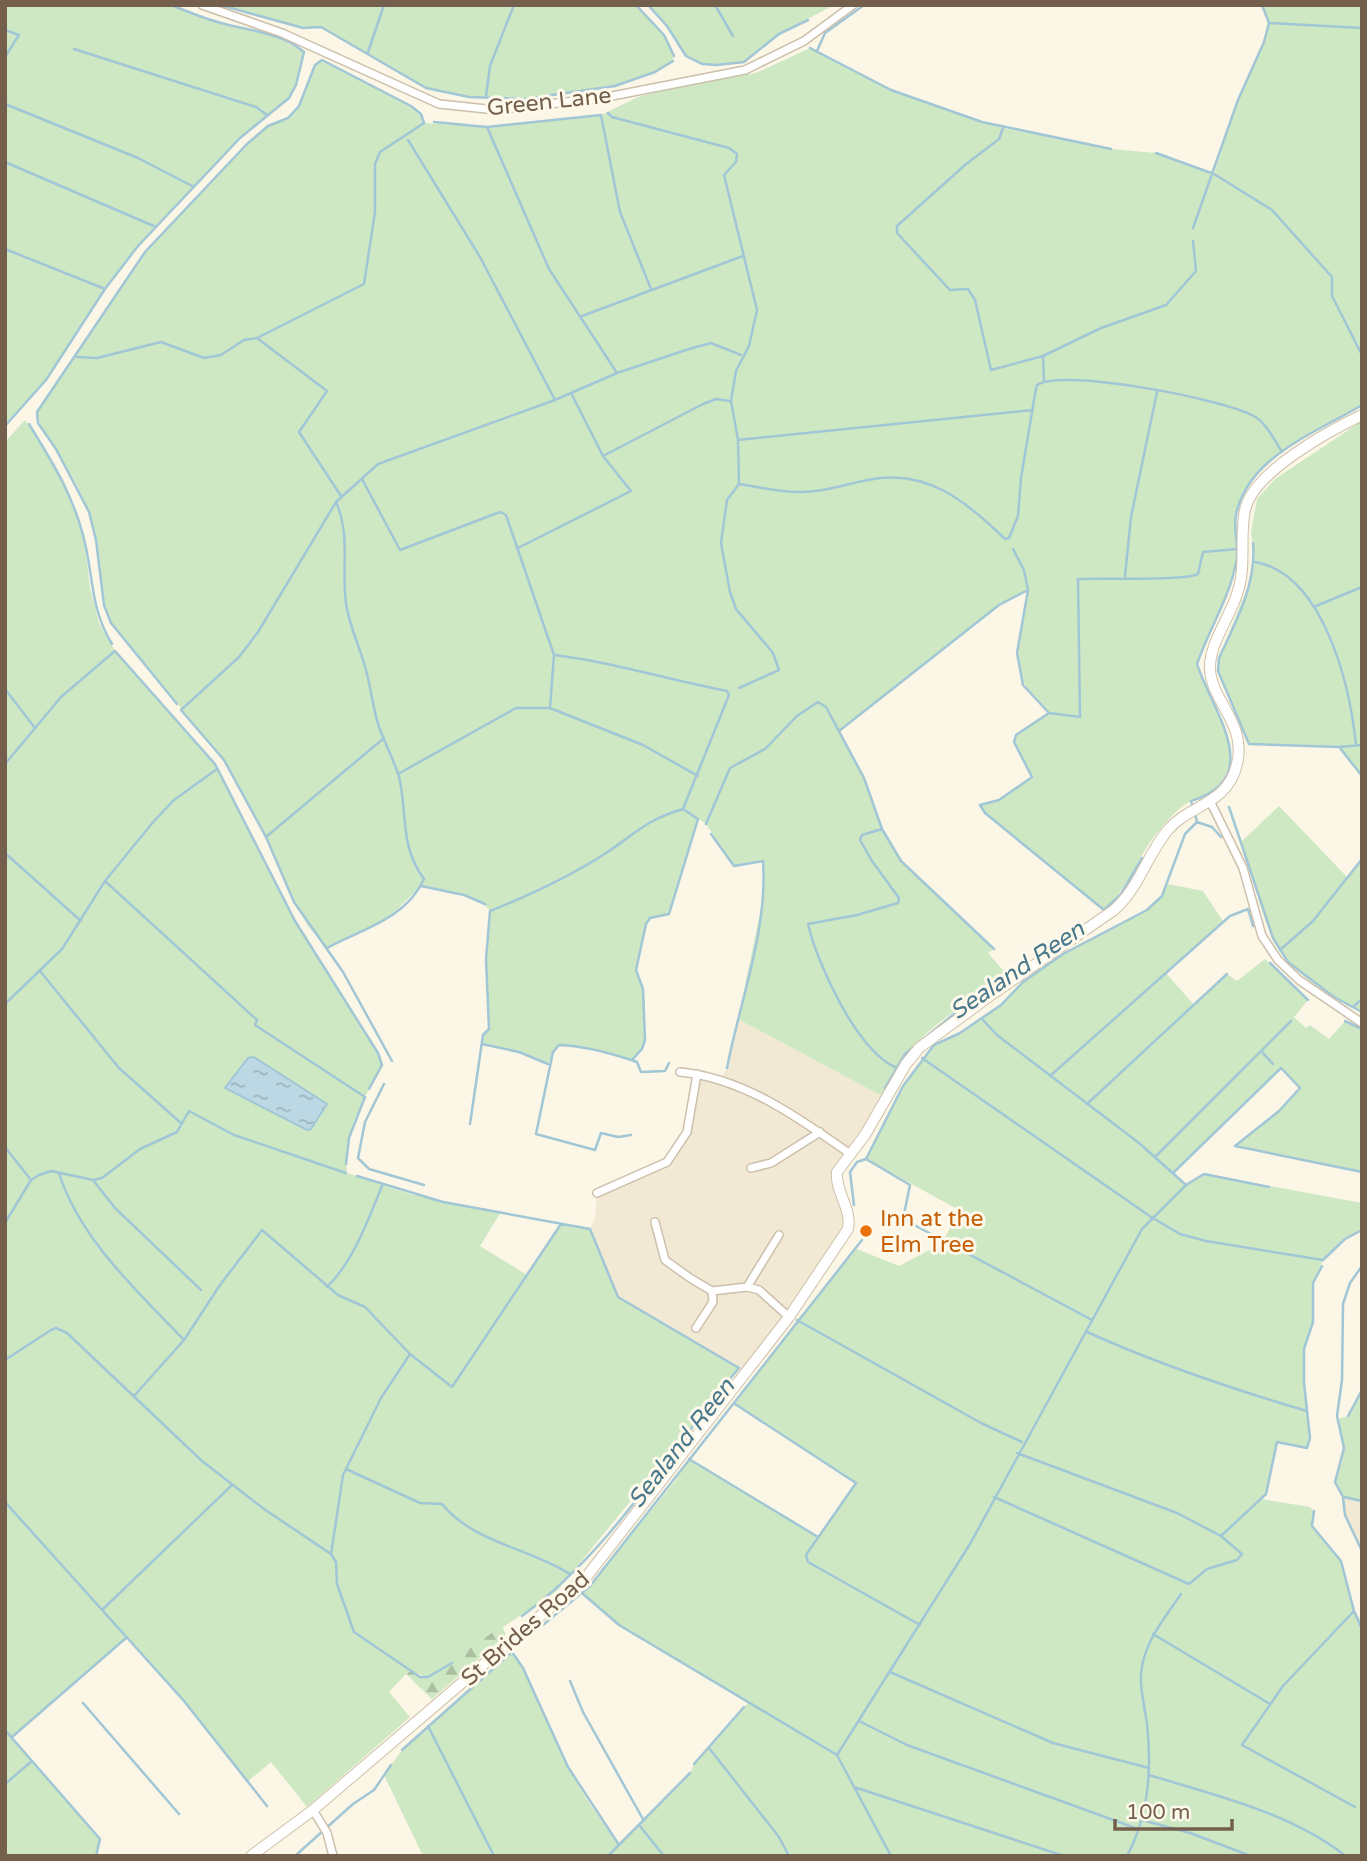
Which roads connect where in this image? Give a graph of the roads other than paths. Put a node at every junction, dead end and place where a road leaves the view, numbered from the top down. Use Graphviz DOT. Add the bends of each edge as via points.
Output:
graph roads {
  1 [pos="202,5"];
  2 [pos="853,5"];
  3 [pos="1362,415"];
  4 [pos="1211,803"];
  5 [pos="1362,1023"];
  6 [pos="680,1072"];
  7 [pos="697,1074"];
  8 [pos="820,1132"];
  9 [pos="849,1153"];
  10 [pos="751,1168"];
  11 [pos="597,1193"];
  12 [pos="655,1222"];
  13 [pos="779,1235"];
  14 [pos="747,1287"];
  15 [pos="712,1291"];
  16 [pos="789,1317"];
  17 [pos="696,1328"];
  18 [pos="313,1810"];
  19 [pos="251,1856"];
  20 [pos="332,1856"];
  1 -- 2 [label="street, Green Lane" via="292,37 439,104 496,110 602,98 745,70 804,41"];
  3 -- 4 [label="main road" via="1278,467 1247,503 1242,578 1210,669 1231,716 1239,750 1230,780"];
  4 -- 5 [label="street" via="1243,868 1262,936 1278,960"];
  4 -- 9 [label="main road, St Brides Road" via="1167,831 1135,888 1114,911 919,1048"];
  6 -- 7 [label="street"];
  7 -- 8 [label="street" via="721,1079 769,1101"];
  7 -- 11 [label="street" via="687,1132 667,1162"];
  8 -- 9 [label="street"];
  8 -- 10 [label="street" via="771,1163"];
  9 -- 16 [label="main road, St Brides Road" via="836,1180 850,1219 848,1229"];
  12 -- 15 [label="street" via="665,1260"];
  13 -- 14 [label="street"];
  14 -- 15 [label="street"];
  14 -- 16 [label="street" via="759,1290"];
  15 -- 17 [label="street" via="713,1302"];
  16 -- 18 [label="main road, St Brides Road" via="587,1577"];
  18 -- 19 [label="main road, St Brides Road"];
  18 -- 20 [label="street" via="327,1833"];
}
